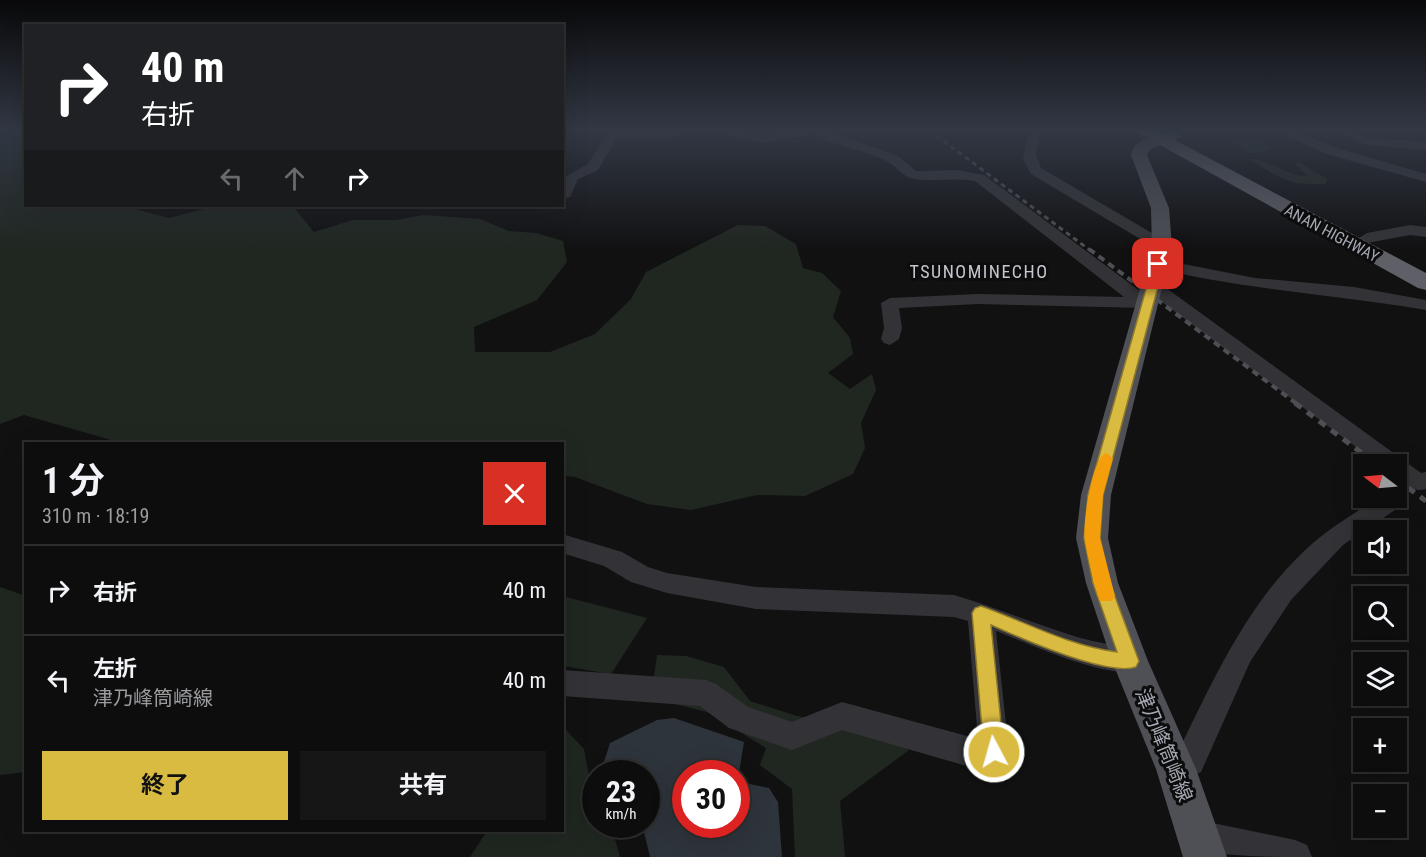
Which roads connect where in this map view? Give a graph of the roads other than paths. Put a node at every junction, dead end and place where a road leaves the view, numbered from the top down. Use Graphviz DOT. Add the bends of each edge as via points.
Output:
graph roads {
  1 [pos="587,170"];
  2 [pos="906,170"];
  3 [pos="1035,170"];
  4 [pos="1145,170"];
  5 [pos="1223,170"];
  6 [pos="1231,170"];
  7 [pos="1398,170"];
  8 [pos="1426,178"];
  9 [pos="565,194"];
  10 [pos="1426,232"];
  11 [pos="1367,238"];
  12 [pos="1161,255"];
  13 [pos="1426,267"];
  14 [pos="1426,283"];
  15 [pos="1149,294"];
  16 [pos="1426,305"];
  17 [pos="890,339"];
  18 [pos="1379,454"];
  19 [pos="1407,474"];
  20 [pos="1426,480"];
  21 [pos="1381,508"];
  22 [pos="564,544"];
  23 [pos="981,613"];
  24 [pos="1130,661"];
  25 [pos="564,683"];
  26 [pos="1176,769"];
  27 [pos="1201,847"];
  28 [pos="1295,857"];
  1 -- 9 [label="street" via="572,177"];
  2 -- 15 [label="street" via="912,174 964,174 979,178"];
  3 -- 12 [label="street"];
  4 -- 12 [label="main road, 津乃峰筒崎線" via="1162,211 1165,230"];
  5 -- 14 [label="highway, ANAN HIGHWAY"];
  6 -- 11 [label="highway, ANAN HIGHWAY"];
  7 -- 8 [label="street"];
  10 -- 11 [label="street" via="1410,230"];
  11 -- 13 [label="highway, ANAN HIGHWAY"];
  12 -- 15 [label="main road, 津乃峰筒崎線"];
  12 -- 16 [label="street" via="1235,280 1354,292"];
  15 -- 17 [label="street" via="890,303"];
  15 -- 18 [label="street"];
  15 -- 24 [label="main road, 津乃峰筒崎線" via="1096,495 1092,538 1102,583"];
  19 -- 20 [label="street" via="1419,483"];
  21 -- 26 [label="street" via="1334,538 1282,592 1240,654 1190,761"];
  22 -- 23 [label="street" via="613,559 640,575 667,583 756,598 954,606"];
  23 -- 24 [label="street" via="1032,636 1097,657"];
  23 -- 25 [label="street" via="994,752 984,756 842,716 792,736 739,718 706,693"];
  24 -- 26 [label="main road, 津乃峰筒崎線"];
  26 -- 27 [label="main road, 津乃峰筒崎線"];
  27 -- 28 [label="street"];
}
